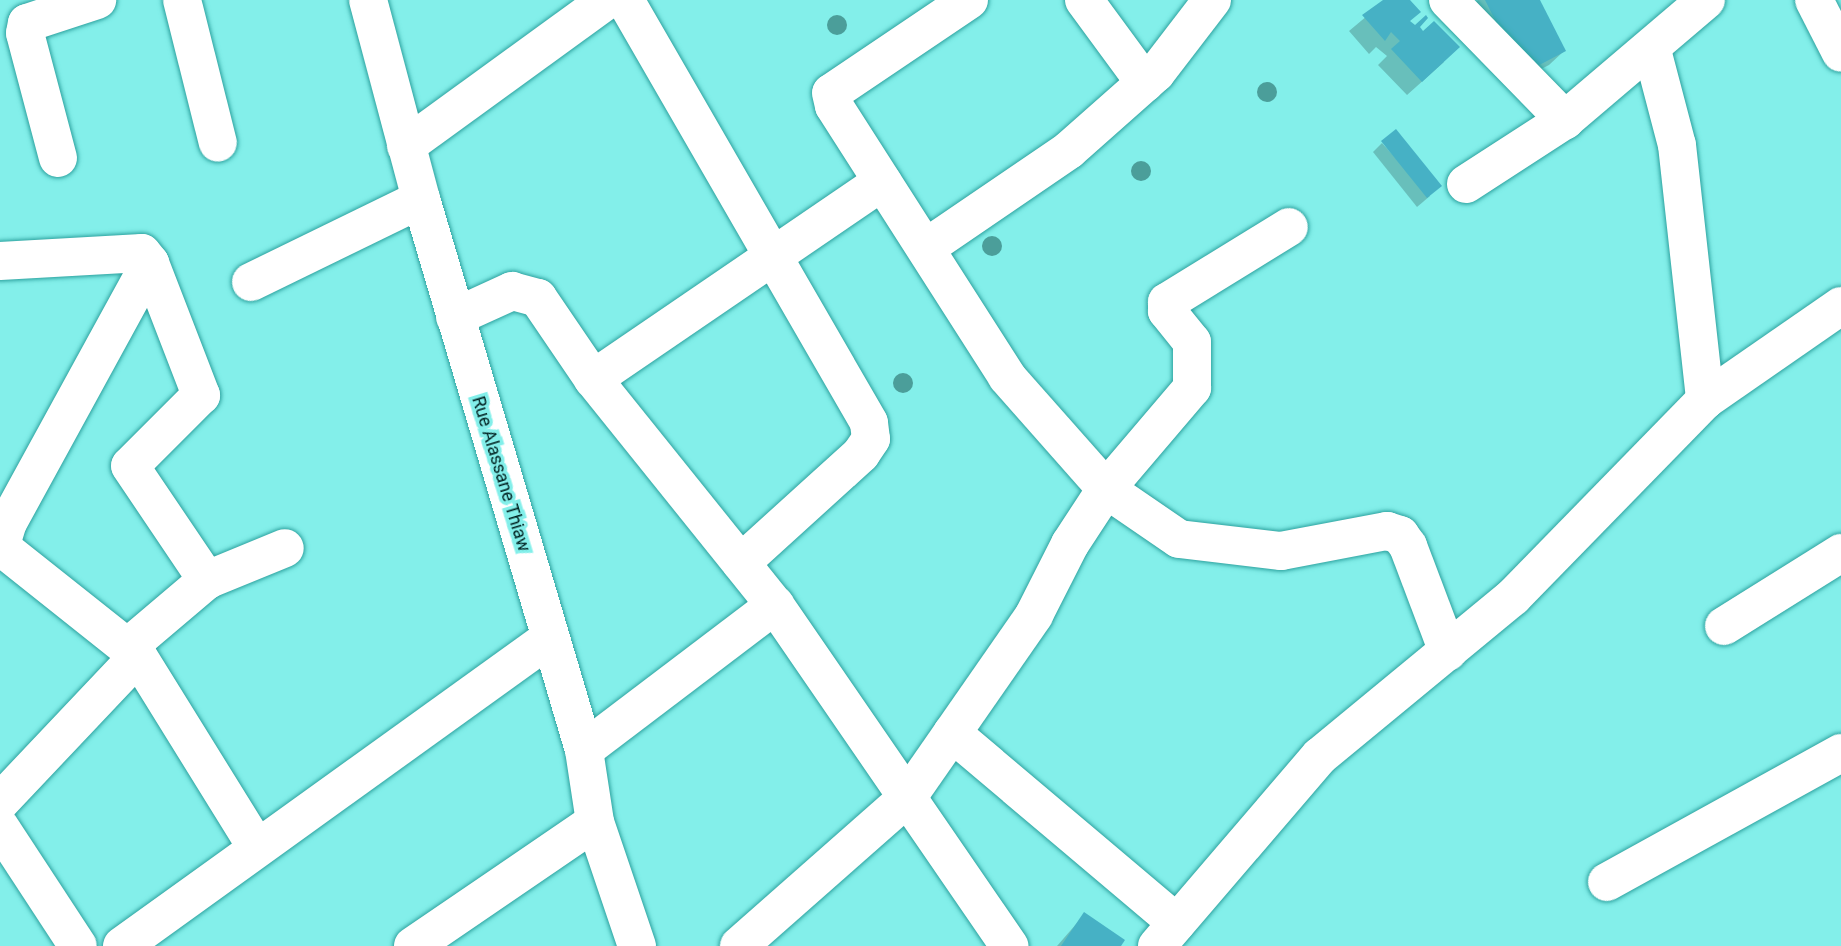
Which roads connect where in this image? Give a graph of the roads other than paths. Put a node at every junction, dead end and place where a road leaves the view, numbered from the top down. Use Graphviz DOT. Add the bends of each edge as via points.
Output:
graph roads {
  1 [pos="97,0"];
  2 [pos="182,0"];
  3 [pos="368,0"];
  4 [pos="607,0"];
  5 [pos="625,0"];
  6 [pos="969,0"];
  7 [pos="1084,0"];
  8 [pos="1212,0"];
  9 [pos="1448,0"];
  10 [pos="1706,0"];
  11 [pos="1814,0"];
  12 [pos="1652,50"];
  13 [pos="1841,53"];
  14 [pos="1144,83"];
  15 [pos="1565,120"];
  16 [pos="218,143"];
  17 [pos="405,146"];
  18 [pos="58,158"];
  19 [pos="882,181"];
  20 [pos="1466,184"];
  21 [pos="421,199"];
  22 [pos="1289,227"];
  23 [pos="927,247"];
  24 [pos="773,259"];
  25 [pos="0,261"];
  26 [pos="150,263"];
  27 [pos="251,282"];
  28 [pos="1841,306"];
  29 [pos="455,317"];
  30 [pos="593,379"];
  31 [pos="1705,401"];
  32 [pos="1105,489"];
  33 [pos="2,532"];
  34 [pos="285,548"];
  35 [pos="1841,553"];
  36 [pos="741,563"];
  37 [pos="207,580"];
  38 [pos="775,605"];
  39 [pos="1724,626"];
  40 [pos="550,638"];
  41 [pos="133,651"];
  42 [pos="1448,652"];
  43 [pos="952,733"];
  44 [pos="584,750"];
  45 [pos="1841,753"];
  46 [pos="907,798"];
  47 [pos="0,802"];
  48 [pos="595,822"];
  49 [pos="0,827"];
  50 [pos="256,846"];
  51 [pos="1608,882"];
  52 [pos="1167,935"];
  53 [pos="78,946"];
  54 [pos="122,946"];
  55 [pos="413,946"];
  56 [pos="637,946"];
  57 [pos="739,946"];
  58 [pos="1009,946"];
  1 -- 18 [label="street" via="27,23 25,33"];
  2 -- 16 [label="street"];
  3 -- 17 [label="street, Rue Alassane Thiaw"];
  4 -- 17 [label="street"];
  5 -- 24 [label="street"];
  6 -- 19 [label="street" via="831,93 834,106"];
  7 -- 14 [label="street"];
  8 -- 14 [label="street"];
  9 -- 15 [label="street"];
  10 -- 12 [label="street"];
  11 -- 13 [label="street"];
  12 -- 15 [label="street"];
  12 -- 31 [label="street" via="1677,145"];
  14 -- 23 [label="street" via="1069,150"];
  15 -- 20 [label="street"];
  17 -- 21 [label="street, Rue Alassane Thiaw"];
  19 -- 23 [label="street"];
  19 -- 24 [label="street"];
  21 -- 27 [label="street"];
  21 -- 29 [label="street, Rue Alassane Thiaw"];
  22 -- 32 [label="street" via="1167,302 1167,311 1192,342 1192,388"];
  23 -- 32 [label="street" via="1007,377"];
  24 -- 30 [label="street"];
  24 -- 36 [label="street" via="869,423 871,439 861,454"];
  25 -- 26 [label="street" via="142,253"];
  26 -- 33 [label="street"];
  26 -- 37 [label="street" via="201,395 131,466"];
  28 -- 31 [label="street"];
  29 -- 30 [label="street" via="512,291 538,298"];
  29 -- 40 [label="street, Rue Alassane Thiaw"];
  30 -- 36 [label="street"];
  31 -- 42 [label="street" via="1513,597"];
  32 -- 42 [label="street" via="1179,539 1232,548 1281,551 1387,531 1400,535"];
  32 -- 43 [label="street" via="1034,615"];
  33 -- 41 [label="street"];
  34 -- 37 [label="street"];
  35 -- 39 [label="street"];
  36 -- 38 [label="street"];
  37 -- 41 [label="street"];
  38 -- 44 [label="street"];
  38 -- 46 [label="street"];
  40 -- 44 [label="street, Rue Alassane Thiaw"];
  40 -- 50 [label="street"];
  41 -- 47 [label="street"];
  41 -- 50 [label="street"];
  42 -- 52 [label="street" via="1320,756"];
  43 -- 46 [label="street"];
  43 -- 52 [label="street"];
  44 -- 48 [label="street, Rue Alassane Thiaw"];
  45 -- 51 [label="street"];
  46 -- 57 [label="street"];
  46 -- 58 [label="street"];
  48 -- 55 [label="street"];
  48 -- 56 [label="street, Rue Alassane Thiaw"];
  49 -- 53 [label="street"];
  50 -- 54 [label="street"];
}
